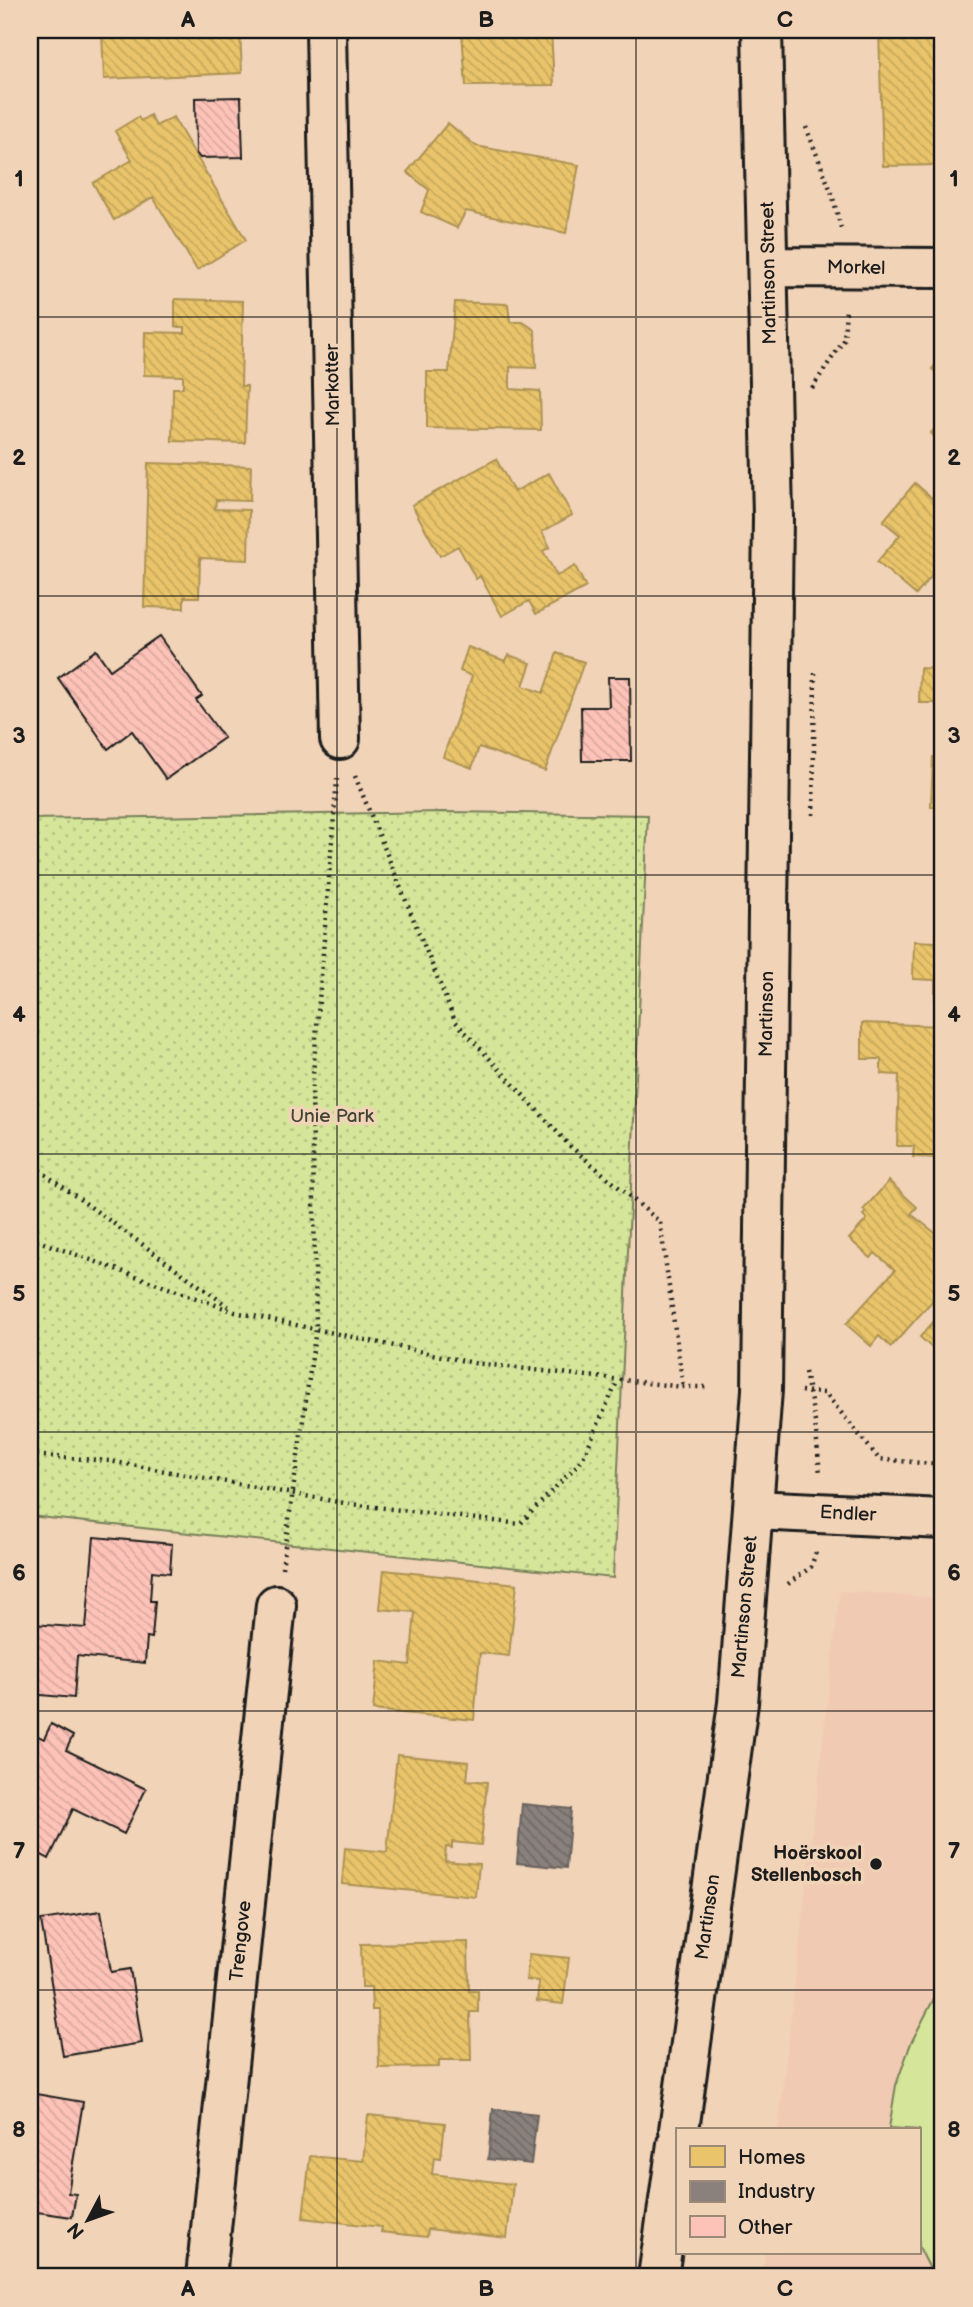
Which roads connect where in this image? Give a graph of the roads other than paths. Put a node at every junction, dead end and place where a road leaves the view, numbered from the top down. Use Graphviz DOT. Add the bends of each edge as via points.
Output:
graph roads {
  1 [pos="326,30"];
  2 [pos="762,30"];
  3 [pos="769,267"];
  4 [pos="943,268"];
  5 [pos="773,517"];
  6 [pos="340,739"];
  7 [pos="753,1510"];
  8 [pos="943,1519"];
  9 [pos="276,1605"];
  10 [pos="738,1703"];
  11 [pos="679,2128"];
  12 [pos="676,2153"];
  13 [pos="206,2277"];
  14 [pos="658,2277"];
  1 -- 6 [label="street, Markotter"];
  2 -- 3 [label="street, Martinson Street"];
  3 -- 4 [label="street, Morkel"];
  3 -- 5 [label="street, Martinson Street"];
  5 -- 7 [label="street, Martinson" via="762,1390"];
  7 -- 8 [label="street, Endler"];
  7 -- 10 [label="street, Martinson Street"];
  9 -- 13 [label="street, Trengove"];
  10 -- 11 [label="street, Martinson"];
  12 -- 14 [label="street"];
}
